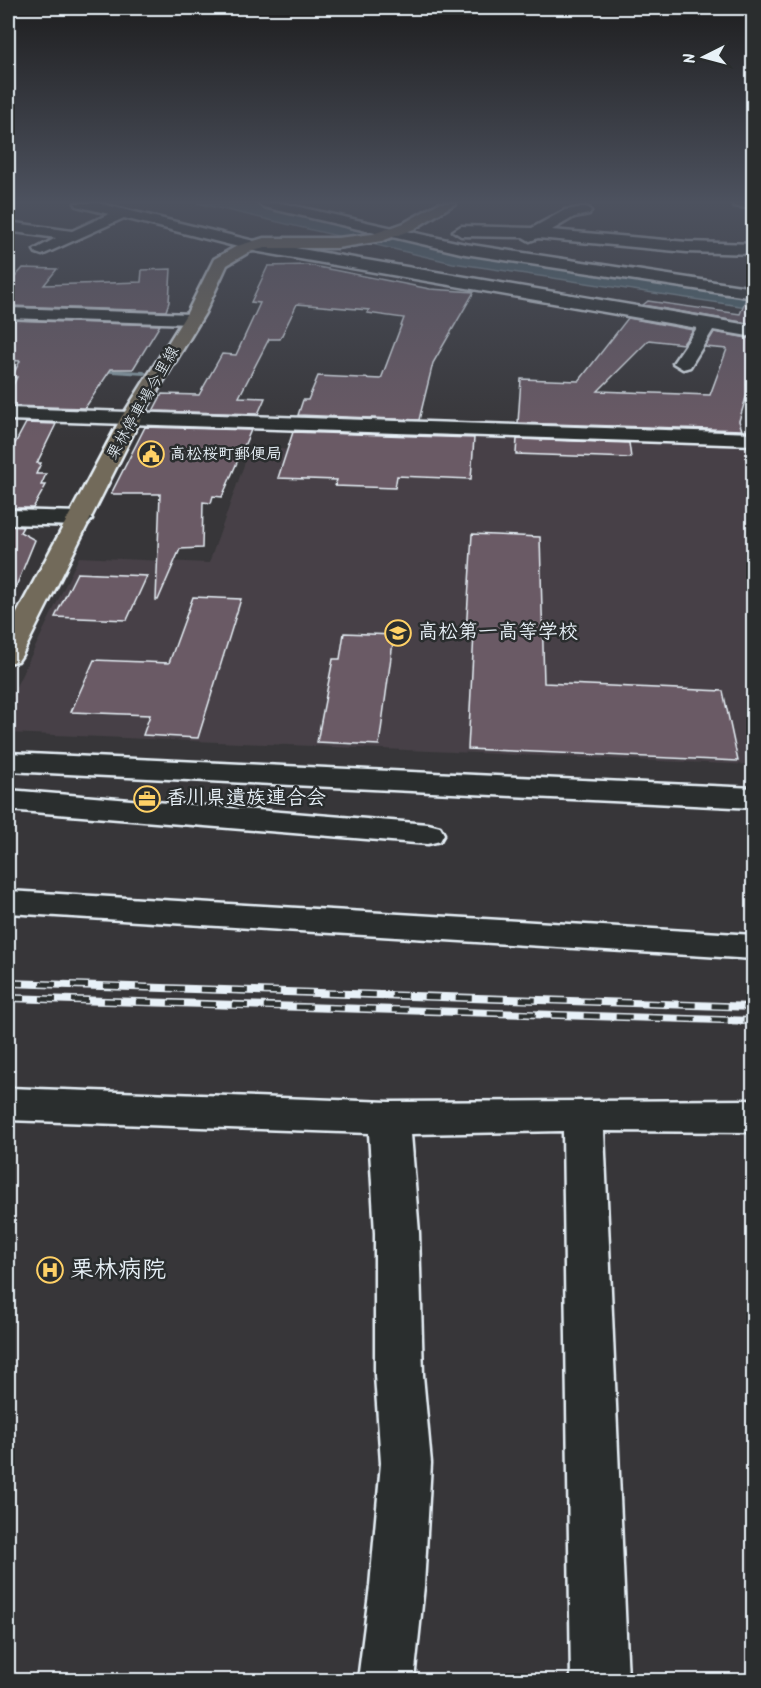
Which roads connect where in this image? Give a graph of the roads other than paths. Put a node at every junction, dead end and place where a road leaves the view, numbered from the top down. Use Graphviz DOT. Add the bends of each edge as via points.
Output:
graph roads {
  1 [pos="210,282"];
  2 [pos="462,282"];
  3 [pos="675,282"];
  4 [pos="753,293"];
  5 [pos="8,313"];
  6 [pos="192,318"];
  7 [pos="708,324"];
  8 [pos="753,332"];
  9 [pos="683,363"];
  10 [pos="8,414"];
  11 [pos="131,418"];
  12 [pos="753,439"];
  13 [pos="8,517"];
  14 [pos="81,519"];
  15 [pos="14,630"];
  16 [pos="8,655"];
  17 [pos="8,762"];
  18 [pos="753,798"];
  19 [pos="8,800"];
  20 [pos="428,834"];
  21 [pos="8,902"];
  22 [pos="753,947"];
  23 [pos="8,1104"];
  24 [pos="583,1115"];
  25 [pos="753,1116"];
  26 [pos="388,1118"];
  27 [pos="386,1680"];
  28 [pos="600,1680"];
  1 -- 6 [label="main road, 栗林停車場今里線"];
  2 -- 7 [label="street"];
  3 -- 4 [label="street"];
  5 -- 6 [label="street"];
  6 -- 11 [label="main road, 栗林停車場今里線"];
  7 -- 8 [label="street"];
  7 -- 9 [label="street"];
  10 -- 11 [label="street"];
  11 -- 12 [label="street"];
  11 -- 14 [label="main road, 栗林停車場今里線"];
  13 -- 14 [label="street"];
  14 -- 15 [label="main road, 栗林停車場今里線"];
  15 -- 16 [label="main road, 栗林停車場今里線"];
  17 -- 18 [label="street"];
  19 -- 20 [label="street"];
  21 -- 22 [label="street"];
  23 -- 26 [label="street"];
  24 -- 25 [label="street"];
  24 -- 26 [label="street"];
  24 -- 28 [label="street"];
  26 -- 27 [label="street" via="406,1462"];
}
